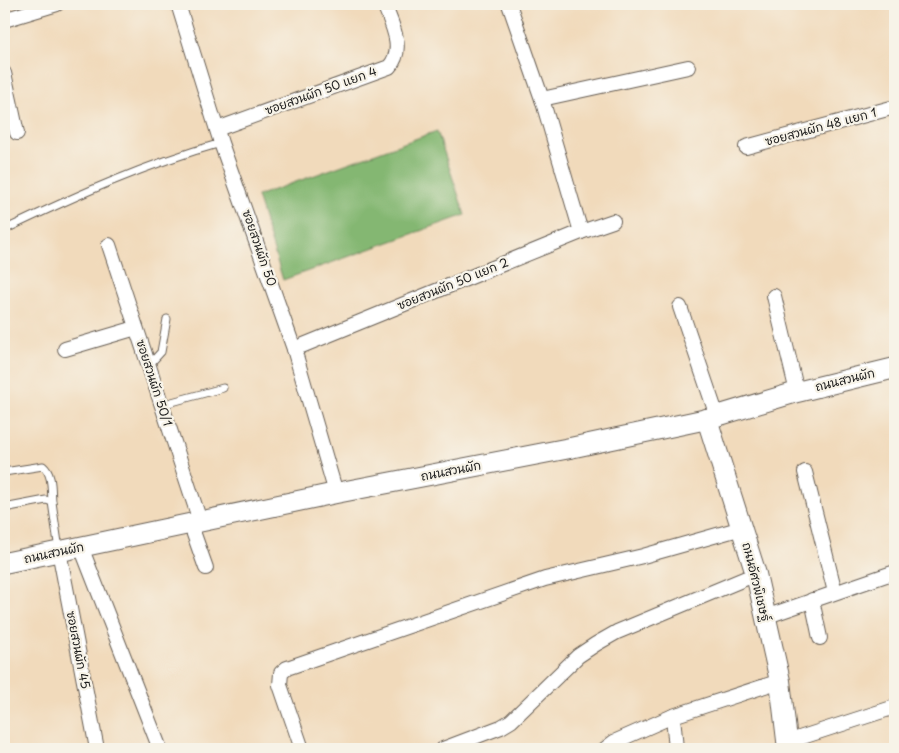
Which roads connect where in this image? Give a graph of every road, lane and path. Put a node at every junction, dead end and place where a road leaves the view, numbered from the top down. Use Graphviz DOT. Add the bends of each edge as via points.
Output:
graph roads {
  1 [pos="58,4"];
  2 [pos="178,4"];
  3 [pos="384,4"];
  4 [pos="510,4"];
  5 [pos="4,20"];
  6 [pos="688,67"];
  7 [pos="4,73"];
  8 [pos="542,99"];
  9 [pos="895,107"];
  10 [pos="217,129"];
  11 [pos="17,133"];
  12 [pos="221,143"];
  13 [pos="746,147"];
  14 [pos="613,221"];
  15 [pos="4,230"];
  16 [pos="581,232"];
  17 [pos="109,245"];
  18 [pos="774,296"];
  19 [pos="680,307"];
  20 [pos="167,319"];
  21 [pos="136,328"];
  22 [pos="64,349"];
  23 [pos="294,349"];
  24 [pos="148,365"];
  25 [pos="895,368"];
  26 [pos="223,388"];
  27 [pos="797,392"];
  28 [pos="161,405"];
  29 [pos="712,417"];
  30 [pos="4,472"];
  31 [pos="805,472"];
  32 [pos="336,493"];
  33 [pos="52,502"];
  34 [pos="4,508"];
  35 [pos="195,522"];
  36 [pos="742,528"];
  37 [pos="81,548"];
  38 [pos="59,551"];
  39 [pos="4,563"];
  40 [pos="206,568"];
  41 [pos="895,572"];
  42 [pos="756,574"];
  43 [pos="835,592"];
  44 [pos="812,600"];
  45 [pos="765,617"];
  46 [pos="820,638"];
  47 [pos="780,681"];
  48 [pos="895,707"];
  49 [pos="673,716"];
  50 [pos="788,746"];
  51 [pos="98,749"];
  52 [pos="160,749"];
  53 [pos="302,749"];
  54 [pos="442,749"];
  55 [pos="605,749"];
  56 [pos="676,749"];
  1 -- 5 [label="street"];
  2 -- 10 [label="street, ซอยสวนผัก 50"];
  3 -- 10 [label="street, ซอยสวนผัก 50 แยก 4" via="398,46 398,55 389,66"];
  4 -- 8 [label="street"];
  6 -- 8 [label="street"];
  7 -- 11 [label="street"];
  8 -- 16 [label="street"];
  9 -- 13 [label="street, ซอยสวนผัก 48 แยก 1"];
  10 -- 12 [label="street, ซอยสวนผัก 50"];
  12 -- 15 [label="lane" via="178,155 104,183"];
  12 -- 23 [label="street, ซอยสวนผัก 50"];
  14 -- 16 [label="street, ซอยสวนผัก 50 แยก 2"];
  16 -- 23 [label="street, ซอยสวนผัก 50 แยก 2"];
  17 -- 21 [label="street, ซอยสวนผัก 50/1"];
  18 -- 27 [label="street"];
  19 -- 29 [label="street"];
  20 -- 24 [label="lane" via="162,352"];
  21 -- 22 [label="street"];
  21 -- 24 [label="street, ซอยสวนผัก 50/1"];
  23 -- 32 [label="street, ซอยสวนผัก 50"];
  24 -- 28 [label="street, ซอยสวนผัก 50/1"];
  25 -- 27 [label="street, ถนนสวนผัก"];
  26 -- 28 [label="lane"];
  27 -- 29 [label="street, ถนนสวนผัก"];
  28 -- 35 [label="street, ซอยสวนผัก 50/1"];
  29 -- 32 [label="street, ถนนสวนผัก"];
  29 -- 36 [label="street, ถนนอัศวพิเชษฐ์"];
  30 -- 33 [label="lane" via="43,466 50,476"];
  31 -- 43 [label="street"];
  32 -- 35 [label="street, ถนนสวนผัก"];
  33 -- 34 [label="lane" via="46,500"];
  33 -- 38 [label="lane"];
  35 -- 37 [label="street, ถนนสวนผัก"];
  35 -- 40 [label="street, ซอยสวนผัก 50/1"];
  36 -- 42 [label="street, ถนนอัศวพิเชษฐ์"];
  36 -- 53 [label="street" via="545,579 287,668 281,673 280,685"];
  37 -- 38 [label="street, ถนนสวนผัก"];
  37 -- 52 [label="street"];
  38 -- 39 [label="street, ถนนสวนผัก"];
  38 -- 51 [label="street, ซอยสวนผัก 45"];
  41 -- 43 [label="street"];
  42 -- 45 [label="street, ถนนอัศวพิเชษฐ์"];
  42 -- 54 [label="street" via="617,632 578,656 511,721"];
  43 -- 44 [label="street"];
  44 -- 45 [label="street"];
  44 -- 46 [label="street"];
  45 -- 47 [label="street, ถนนอัศวพิเชษฐ์"];
  47 -- 49 [label="street"];
  47 -- 50 [label="street, ถนนอัศวพิเชษฐ์"];
  48 -- 50 [label="street"];
  49 -- 55 [label="street"];
  49 -- 56 [label="street"];
}
